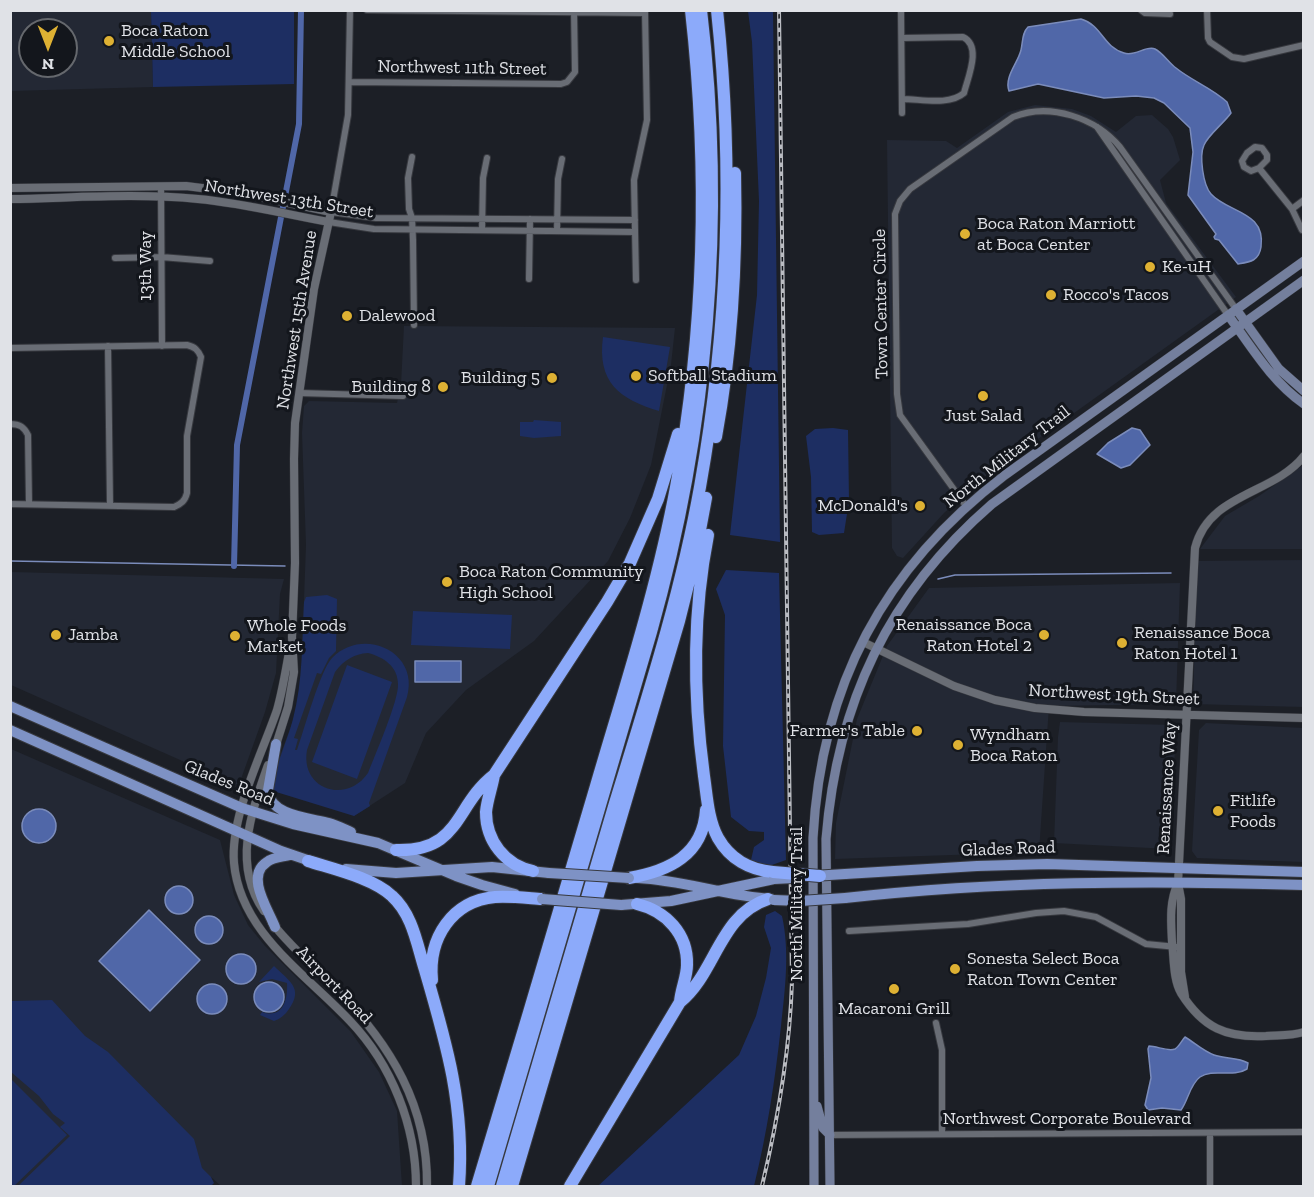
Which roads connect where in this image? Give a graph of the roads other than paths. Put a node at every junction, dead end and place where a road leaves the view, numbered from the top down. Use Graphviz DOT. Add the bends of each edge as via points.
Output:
graph roads {
  1 [pos="350,10"];
  2 [pos="367,10"];
  3 [pos="691,10"];
  4 [pos="701,10"];
  5 [pos="717,10"];
  6 [pos="724,10"];
  7 [pos="901,10"];
  8 [pos="1142,11"];
  9 [pos="1208,11"];
  10 [pos="574,12"];
  11 [pos="645,12"];
  12 [pos="1170,14"];
  13 [pos="902,38"];
  14 [pos="1304,45"];
  15 [pos="350,82"];
  16 [pos="902,99"];
  17 [pos="902,112"];
  18 [pos="1096,126"];
  19 [pos="412,157"];
  20 [pos="487,158"];
  21 [pos="562,159"];
  22 [pos="1259,168"];
  23 [pos="161,186"];
  24 [pos="10,188"];
  25 [pos="161,197"];
  26 [pos="10,199"];
  27 [pos="1304,200"];
  28 [pos="1292,209"];
  29 [pos="331,212"];
  30 [pos="412,218"];
  31 [pos="483,219"];
  32 [pos="530,219"];
  33 [pos="558,220"];
  34 [pos="635,220"];
  35 [pos="329,222"];
  36 [pos="413,229"];
  37 [pos="482,230"];
  38 [pos="1302,230"];
  39 [pos="530,231"];
  40 [pos="557,231"];
  41 [pos="635,232"];
  42 [pos="161,257"];
  43 [pos="115,258"];
  44 [pos="210,261"];
  45 [pos="1304,261"];
  46 [pos="529,279"];
  47 [pos="636,280"];
  48 [pos="1304,280"];
  49 [pos="1236,309"];
  50 [pos="1228,315"];
  51 [pos="1245,322"];
  52 [pos="414,325"];
  53 [pos="1237,327"];
  54 [pos="108,346"];
  55 [pos="162,346"];
  56 [pos="10,348"];
  57 [pos="1304,391"];
  58 [pos="299,393"];
  59 [pos="690,394"];
  60 [pos="402,396"];
  61 [pos="1304,404"];
  62 [pos="1088,416"];
  63 [pos="10,424"];
  64 [pos="1064,432"];
  65 [pos="1071,446"];
  66 [pos="1304,456"];
  67 [pos="1054,458"];
  68 [pos="707,489"];
  69 [pos="10,504"];
  70 [pos="29,504"];
  71 [pos="110,506"];
  72 [pos="966,506"];
  73 [pos="292,637"];
  74 [pos="863,642"];
  75 [pos="876,648"];
  76 [pos="10,706"];
  77 [pos="1186,715"];
  78 [pos="1304,718"];
  79 [pos="10,730"];
  80 [pos="276,744"];
  81 [pos="494,775"];
  82 [pos="706,787"];
  83 [pos="247,810"];
  84 [pos="236,832"];
  85 [pos="247,836"];
  86 [pos="368,840"];
  87 [pos="396,850"];
  88 [pos="291,855"];
  89 [pos="308,861"];
  90 [pos="1179,867"];
  91 [pos="442,870"];
  92 [pos="533,871"];
  93 [pos="1304,872"];
  94 [pos="773,876"];
  95 [pos="820,876"];
  96 [pos="629,878"];
  97 [pos="1178,883"];
  98 [pos="1304,885"];
  99 [pos="715,891"];
  100 [pos="542,899"];
  101 [pos="771,899"];
  102 [pos="637,904"];
  103 [pos="275,927"];
  104 [pos="849,931"];
  105 [pos="1175,947"];
  106 [pos="1185,998"];
  107 [pos="434,999"];
  108 [pos="680,1002"];
  109 [pos="936,1023"];
  110 [pos="1304,1032"];
  111 [pos="813,1086"];
  112 [pos="1304,1132"];
  113 [pos="1210,1133"];
  114 [pos="942,1134"];
  115 [pos="830,1135"];
  116 [pos="416,1186"];
  117 [pos="427,1186"];
  118 [pos="459,1186"];
  119 [pos="477,1186"];
  120 [pos="488,1186"];
  121 [pos="502,1186"];
  122 [pos="512,1186"];
  123 [pos="570,1186"];
  124 [pos="814,1186"];
  125 [pos="830,1186"];
  126 [pos="1210,1186"];
  1 -- 15 [label="street, Northwest 15th Avenue"];
  2 -- 10 [label="street"];
  3 -- 59 [label="highway" via="700,104 703,205 700,295"];
  4 -- 120 [label="highway" via="711,136 711,246 703,370 687,480 651,632"];
  5 -- 121 [label="highway" via="726,128 726,242 716,381 700,490 671,612"];
  6 -- 68 [label="highway" via="734,138 734,260 725,386"];
  7 -- 13 [label="street"];
  8 -- 12 [label="street"];
  9 -- 14 [label="street" via="1210,42 1236,58"];
  10 -- 11 [label="street"];
  10 -- 15 [label="street, Northwest 11th Street" via="575,72 561,84"];
  11 -- 34 [label="street" via="647,120 634,180"];
  13 -- 16 [label="street"];
  13 -- 16 [label="street" via="963,37 974,50 961,96 949,100"];
  15 -- 29 [label="street, Northwest 15th Avenue"];
  16 -- 17 [label="street"];
  18 -- 49 [label="street, Town Center Circle" via="1109,133 1120,147"];
  18 -- 50 [label="street"];
  18 -- 72 [label="street, Town Center Circle" via="1055,112 1022,113 910,189 896,209 900,415"];
  19 -- 30 [label="street" via="408,178"];
  20 -- 31 [label="street"];
  21 -- 33 [label="street"];
  22 -- 28 [label="street"];
  23 -- 24 [label="street, Northwest 13th Street"];
  23 -- 25 [label="street, 13th Way"];
  23 -- 29 [label="street, Northwest 13th Street" via="214,189"];
  25 -- 26 [label="street, Northwest 13th Street"];
  25 -- 35 [label="street, Northwest 13th Street" via="219,201"];
  25 -- 42 [label="street, 13th Way"];
  27 -- 28 [label="street"];
  28 -- 38 [label="street"];
  29 -- 30 [label="street, Northwest 13th Street"];
  29 -- 35 [label="street, Northwest 15th Avenue"];
  30 -- 31 [label="street, Northwest 13th Street"];
  30 -- 36 [label="street"];
  31 -- 32 [label="street, Northwest 13th Street"];
  31 -- 37 [label="street"];
  32 -- 33 [label="street, Northwest 13th Street"];
  32 -- 39 [label="street"];
  33 -- 34 [label="street, Northwest 13th Street"];
  33 -- 40 [label="street"];
  34 -- 41 [label="street"];
  35 -- 36 [label="street, Northwest 13th Street" via="363,228"];
  35 -- 58 [label="street, Northwest 15th Avenue" via="314,289"];
  36 -- 37 [label="street, Northwest 13th Street"];
  36 -- 52 [label="street"];
  37 -- 39 [label="street, Northwest 13th Street"];
  39 -- 40 [label="street, Northwest 13th Street"];
  39 -- 46 [label="street"];
  40 -- 41 [label="street, Northwest 13th Street"];
  41 -- 47 [label="street"];
  42 -- 43 [label="street"];
  42 -- 44 [label="street"];
  42 -- 55 [label="street, 13th Way"];
  45 -- 49 [label="main road, North Military Trail"];
  48 -- 51 [label="main road, North Military Trail"];
  49 -- 50 [label="main road, North Military Trail"];
  49 -- 51 [label="main road"];
  50 -- 53 [label="main road"];
  50 -- 62 [label="main road, North Military Trail"];
  51 -- 53 [label="main road, North Military Trail"];
  51 -- 57 [label="main road" via="1279,369"];
  53 -- 61 [label="main road" via="1273,377"];
  53 -- 65 [label="main road, North Military Trail"];
  54 -- 55 [label="street"];
  54 -- 56 [label="street"];
  54 -- 71 [label="street"];
  55 -- 71 [label="street" via="193,346 201,357 188,436 185,499 174,507"];
  58 -- 60 [label="street"];
  58 -- 73 [label="street, Northwest 15th Avenue" via="294,445"];
  59 -- 81 [label="highway" via="661,491 630,563"];
  59 -- 119 [label="highway" via="673,506 648,612"];
  62 -- 64 [label="main road, North Military Trail"];
  62 -- 65 [label="main road"];
  63 -- 70 [label="street" via="20,425 28,435"];
  64 -- 67 [label="main road"];
  64 -- 72 [label="main road, North Military Trail"];
  65 -- 67 [label="main road, North Military Trail"];
  66 -- 77 [label="street, Renaissance Way" via="1288,471 1220,509 1198,538 1194,548"];
  67 -- 75 [label="main road, North Military Trail" via="992,504 951,542 908,594"];
  68 -- 82 [label="highway" via="709,528 698,605 695,673"];
  68 -- 122 [label="highway" via="679,621"];
  69 -- 70 [label="street"];
  70 -- 71 [label="street"];
  72 -- 74 [label="main road, North Military Trail" via="908,569"];
  73 -- 80 [label="street, Northwest 15th Avenue" via="292,688"];
  73 -- 83 [label="street, Northwest 15th Avenue" via="279,703"];
  74 -- 75 [label="street, Northwest 19th Street"];
  74 -- 111 [label="main road, North Military Trail" via="842,686 830,725 815,802"];
  75 -- 77 [label="street, Northwest 19th Street" via="943,681 1004,702 1069,712"];
  75 -- 115 [label="main road, North Military Trail" via="844,730 829,806 826,839"];
  76 -- 83 [label="main road, Glades Road"];
  77 -- 78 [label="street, Northwest 19th Street"];
  77 -- 90 [label="street, Renaissance Way"];
  79 -- 84 [label="main road, Glades Road"];
  80 -- 83 [label="street, Northwest 15th Avenue"];
  80 -- 86 [label="main road" via="268,794 273,803 294,815 338,825"];
  81 -- 87 [label="highway" via="482,784 455,826 443,837 429,846"];
  81 -- 92 [label="highway" via="486,812 491,838 510,862"];
  82 -- 94 [label="highway" via="712,824 725,848 747,866"];
  82 -- 96 [label="highway" via="705,822 692,848 668,868"];
  83 -- 84 [label="street, Airport Road"];
  83 -- 85 [label="street, Airport Road"];
  83 -- 86 [label="main road, Glades Road" via="303,827"];
  84 -- 85 [label="main road, Glades Road"];
  84 -- 116 [label="street, Airport Road" via="236,874 254,920 358,1030 389,1077 409,1129"];
  85 -- 88 [label="main road, Glades Road"];
  85 -- 103 [label="street, Airport Road" via="251,886"];
  86 -- 87 [label="main road, Glades Road"];
  87 -- 91 [label="main road, Glades Road"];
  88 -- 89 [label="main road, Glades Road"];
  88 -- 103 [label="main road" via="267,862 257,876"];
  89 -- 91 [label="main road, Glades Road" via="374,872"];
  89 -- 107 [label="highway" via="376,885 399,903 410,923"];
  90 -- 93 [label="main road, Glades Road"];
  90 -- 95 [label="main road, Glades Road, bridge" via="1019,864"];
  90 -- 97 [label="street, Renaissance Way"];
  91 -- 92 [label="main road, Glades Road" via="492,867"];
  91 -- 100 [label="main road, Glades Road" via="482,885"];
  92 -- 96 [label="main road, Glades Road, bridge"];
  94 -- 95 [label="highway, bridge"];
  94 -- 99 [label="main road, Glades Road"];
  96 -- 99 [label="main road, Glades Road" via="680,882"];
  97 -- 98 [label="main road, Glades Road"];
  97 -- 101 [label="main road, Glades Road, bridge" via="1014,884 800,901"];
  97 -- 105 [label="street" via="1171,897"];
  97 -- 106 [label="street"];
  99 -- 101 [label="main road, Glades Road"];
  99 -- 102 [label="main road, Glades Road"];
  100 -- 102 [label="main road, Glades Road, bridge"];
  100 -- 107 [label="highway" via="489,898 456,913 442,928 433,951"];
  101 -- 108 [label="highway" via="736,919 690,993"];
  102 -- 108 [label="highway" via="662,914 682,938 687,964"];
  103 -- 117 [label="street, Airport Road" via="367,1023 393,1059 418,1121"];
  104 -- 105 [label="street" via="968,924 1064,911 1096,917 1142,943"];
  105 -- 106 [label="street" via="1176,978"];
  106 -- 110 [label="street" via="1204,1021 1225,1033 1258,1036"];
  107 -- 118 [label="highway" via="456,1094"];
  108 -- 123 [label="highway"];
  109 -- 114 [label="street" via="942,1050"];
  111 -- 115 [label="main road" via="823,1128"];
  111 -- 124 [label="main road, North Military Trail"];
  112 -- 113 [label="street, Northwest Corporate Boulevard"];
  113 -- 114 [label="street, Northwest Corporate Boulevard"];
  113 -- 126 [label="street"];
  114 -- 115 [label="street, Northwest Corporate Boulevard"];
  115 -- 125 [label="main road, North Military Trail"];
}
